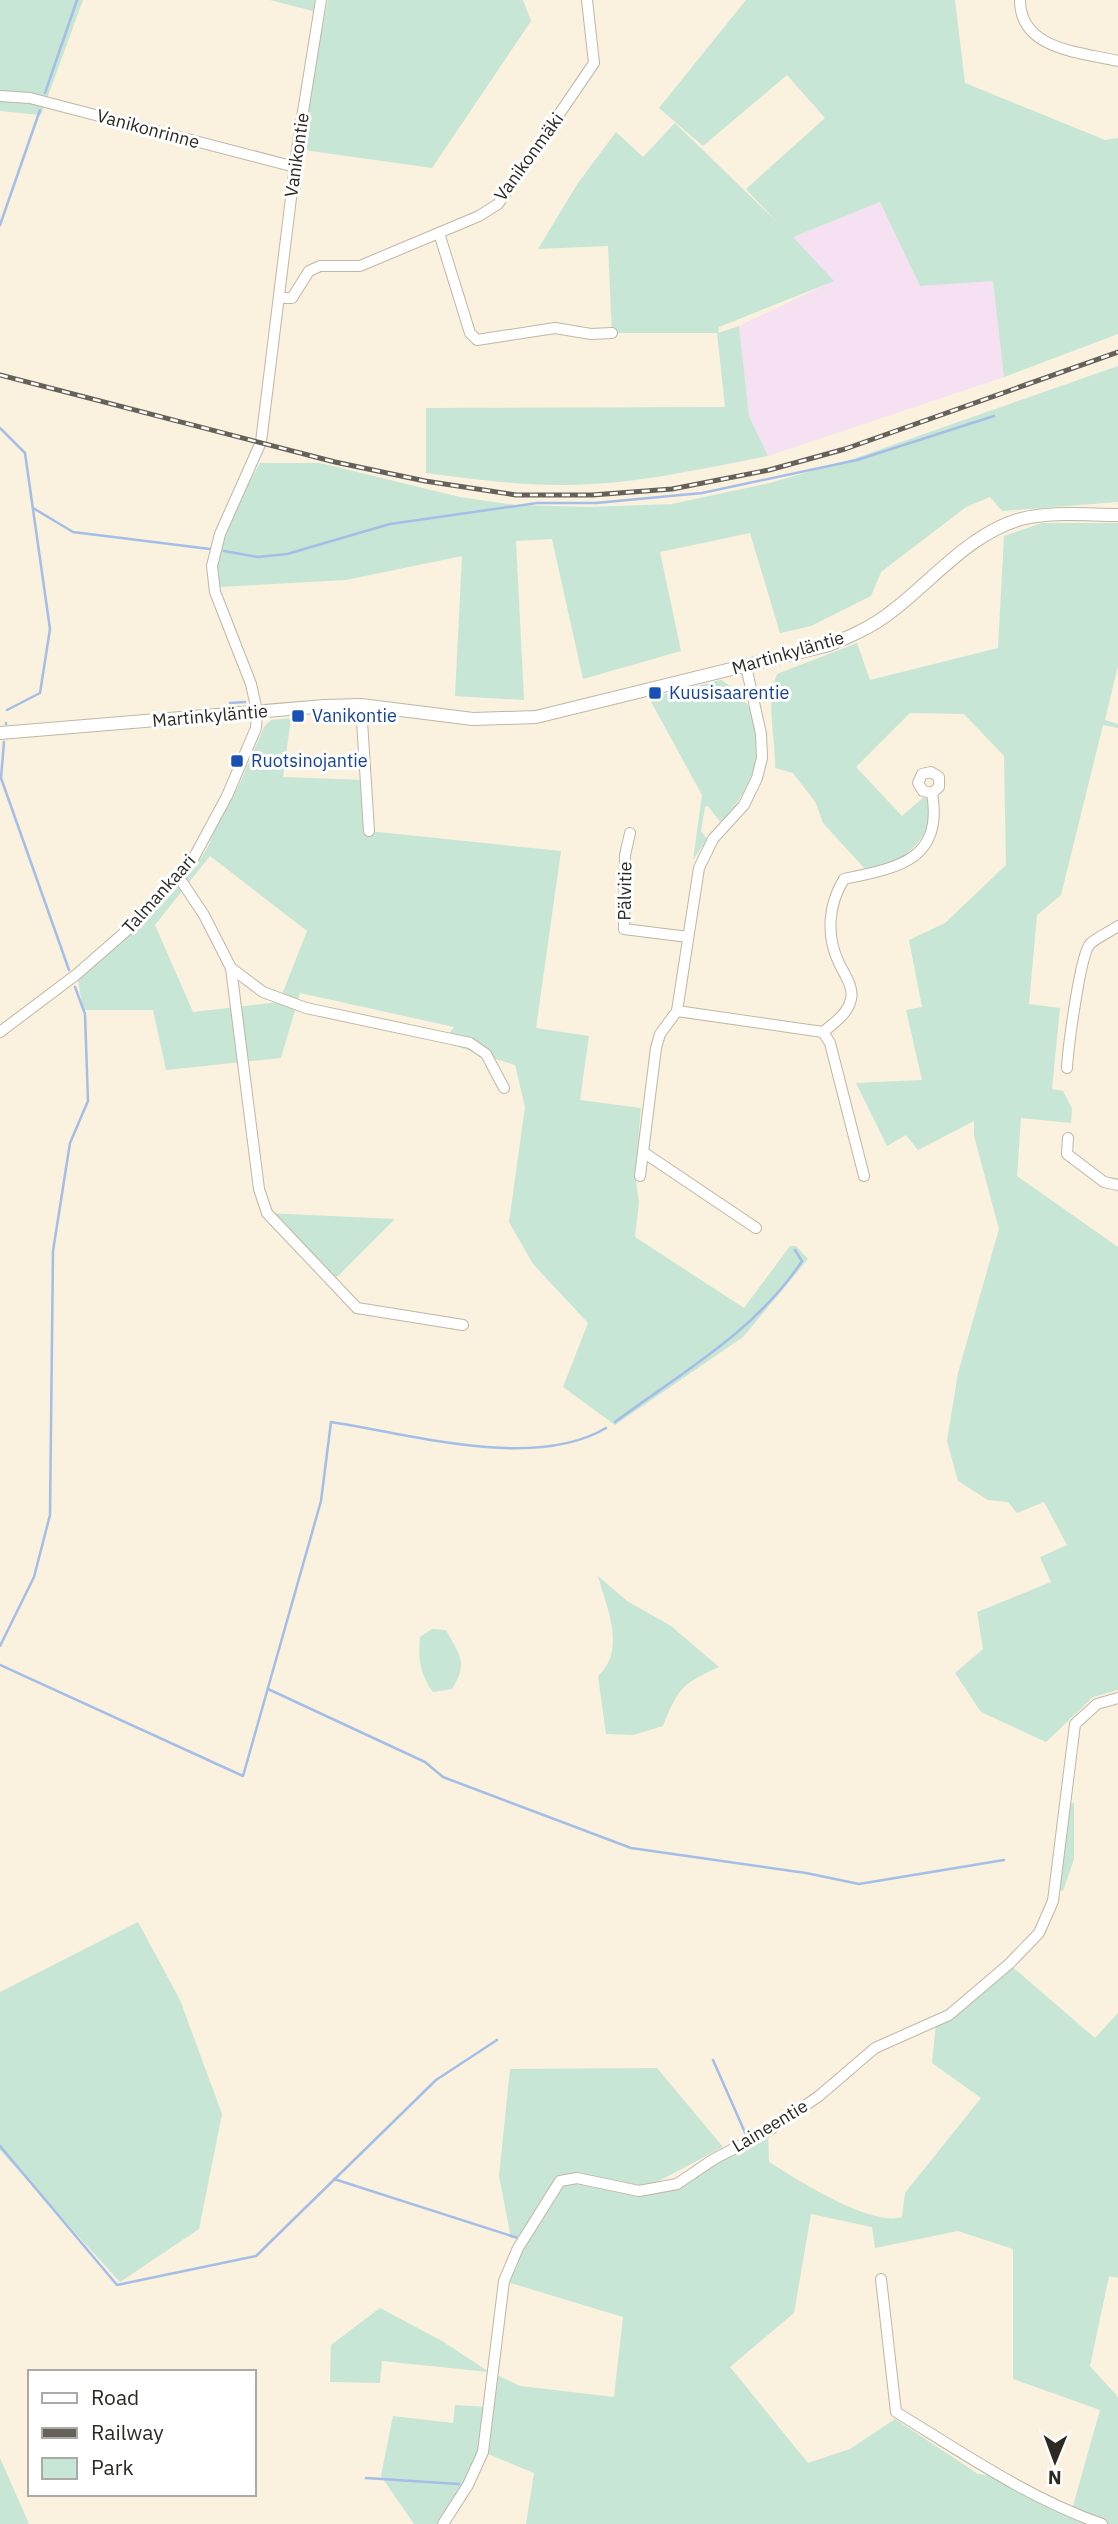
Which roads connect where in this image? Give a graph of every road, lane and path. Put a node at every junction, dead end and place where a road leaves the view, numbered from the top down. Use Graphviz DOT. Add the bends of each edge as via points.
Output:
graph roads {
  1 [pos="321,0"];
  2 [pos="587,0"];
  3 [pos="1020,0"];
  4 [pos="1118,61"];
  5 [pos="0,96"];
  6 [pos="295,167"];
  7 [pos="439,233"];
  8 [pos="279,298"];
  9 [pos="612,332"];
  10 [pos="1118,515"];
  11 [pos="746,667"];
  12 [pos="361,705"];
  13 [pos="257,711"];
  14 [pos="0,733"];
  15 [pos="932,793"];
  16 [pos="369,831"];
  17 [pos="630,832"];
  18 [pos="178,876"];
  19 [pos="1118,926"];
  20 [pos="688,937"];
  21 [pos="231,968"];
  22 [pos="677,1011"];
  23 [pos="0,1032"];
  24 [pos="823,1032"];
  25 [pos="1067,1068"];
  26 [pos="504,1088"];
  27 [pos="1068,1138"];
  28 [pos="643,1152"];
  29 [pos="640,1176"];
  30 [pos="864,1176"];
  31 [pos="1118,1185"];
  32 [pos="756,1228"];
  33 [pos="463,1325"];
  34 [pos="1118,1698"];
  35 [pos="881,2279"];
  36 [pos="443,2524"];
  37 [pos="1102,2524"];
  1 -- 6 [label="street, Vanikontie"];
  2 -- 7 [label="street, Vanikonmäki" via="594,63 498,204"];
  3 -- 4 [label="street" via="1021,18 1035,37 1055,47"];
  5 -- 6 [label="street, Vanikonrinne" via="30,98"];
  6 -- 8 [label="street, Vanikontie"];
  7 -- 8 [label="street, Vanikonmäki" via="360,266 320,266 309,271 292,298"];
  7 -- 9 [label="street" via="470,333 477,340 555,328"];
  8 -- 13 [label="street, Vanikontie" via="261,442 220,534 212,566 215,592"];
  10 -- 11 [label="street, Martinkyläntie" via="1042,515 1003,525 976,541 863,631"];
  11 -- 12 [label="street, Martinkyläntie" via="536,717 473,719"];
  11 -- 20 [label="street" via="758,710 762,758 750,795 705,853"];
  12 -- 13 [label="street, Martinkyläntie"];
  12 -- 16 [label="street"];
  13 -- 14 [label="street, Martinkyläntie"];
  13 -- 18 [label="street, Talmankaari" via="256,728 227,796 193,859"];
  15 -- 24 [label="street" via="932,834 923,846 888,871 844,879 836,891 829,932 852,990 841,1017"];
  17 -- 20 [label="street, Pälvitie" via="625,855 624,929"];
  18 -- 21 [label="street"];
  18 -- 23 [label="street, Talmankaari" via="133,925"];
  19 -- 25 [label="street" via="1089,945 1070,1021"];
  20 -- 22 [label="street"];
  21 -- 26 [label="street" via="263,992 306,1007 470,1043 486,1054"];
  21 -- 33 [label="street" via="259,1189 267,1213 357,1308"];
  22 -- 24 [label="street"];
  22 -- 28 [label="street" via="656,1048"];
  24 -- 30 [label="street"];
  27 -- 31 [label="street" via="1067,1154 1104,1182"];
  28 -- 29 [label="street"];
  28 -- 32 [label="street"];
  34 -- 36 [label="street, Laineentie" via="1097,1704 1075,1724 1053,1901 1039,1933 1009,1964 949,2015 875,2048 819,2096 677,2184 639,2191 577,2178 560,2181 518,2248 504,2281 483,2452"];
  35 -- 37 [label="street" via="897,2412 1002,2477"];
}
